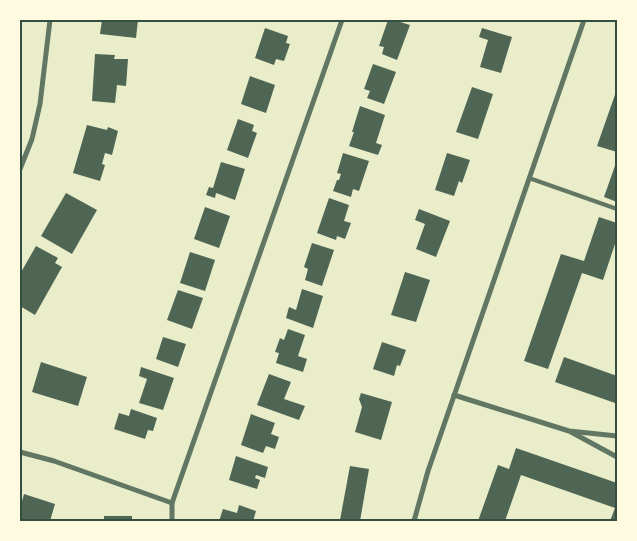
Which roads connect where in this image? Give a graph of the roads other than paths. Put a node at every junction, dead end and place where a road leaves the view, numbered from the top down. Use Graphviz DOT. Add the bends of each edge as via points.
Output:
graph roads {
  1 [pos="50,20"];
  2 [pos="342,20"];
  3 [pos="584,20"];
  4 [pos="20,169"];
  5 [pos="529,178"];
  6 [pos="617,209"];
  7 [pos="454,395"];
  8 [pos="569,431"];
  9 [pos="617,436"];
  10 [pos="20,452"];
  11 [pos="617,457"];
  12 [pos="172,504"];
  13 [pos="172,521"];
  14 [pos="414,521"];
  1 -- 4 [label="street" via="40,104 32,139"];
  2 -- 12 [label="street"];
  3 -- 5 [label="street"];
  5 -- 6 [label="lane"];
  5 -- 7 [label="street"];
  7 -- 8 [label="street"];
  7 -- 14 [label="street"];
  8 -- 9 [label="street"];
  8 -- 11 [label="street"];
  10 -- 12 [label="street"];
  12 -- 13 [label="street"];
}
